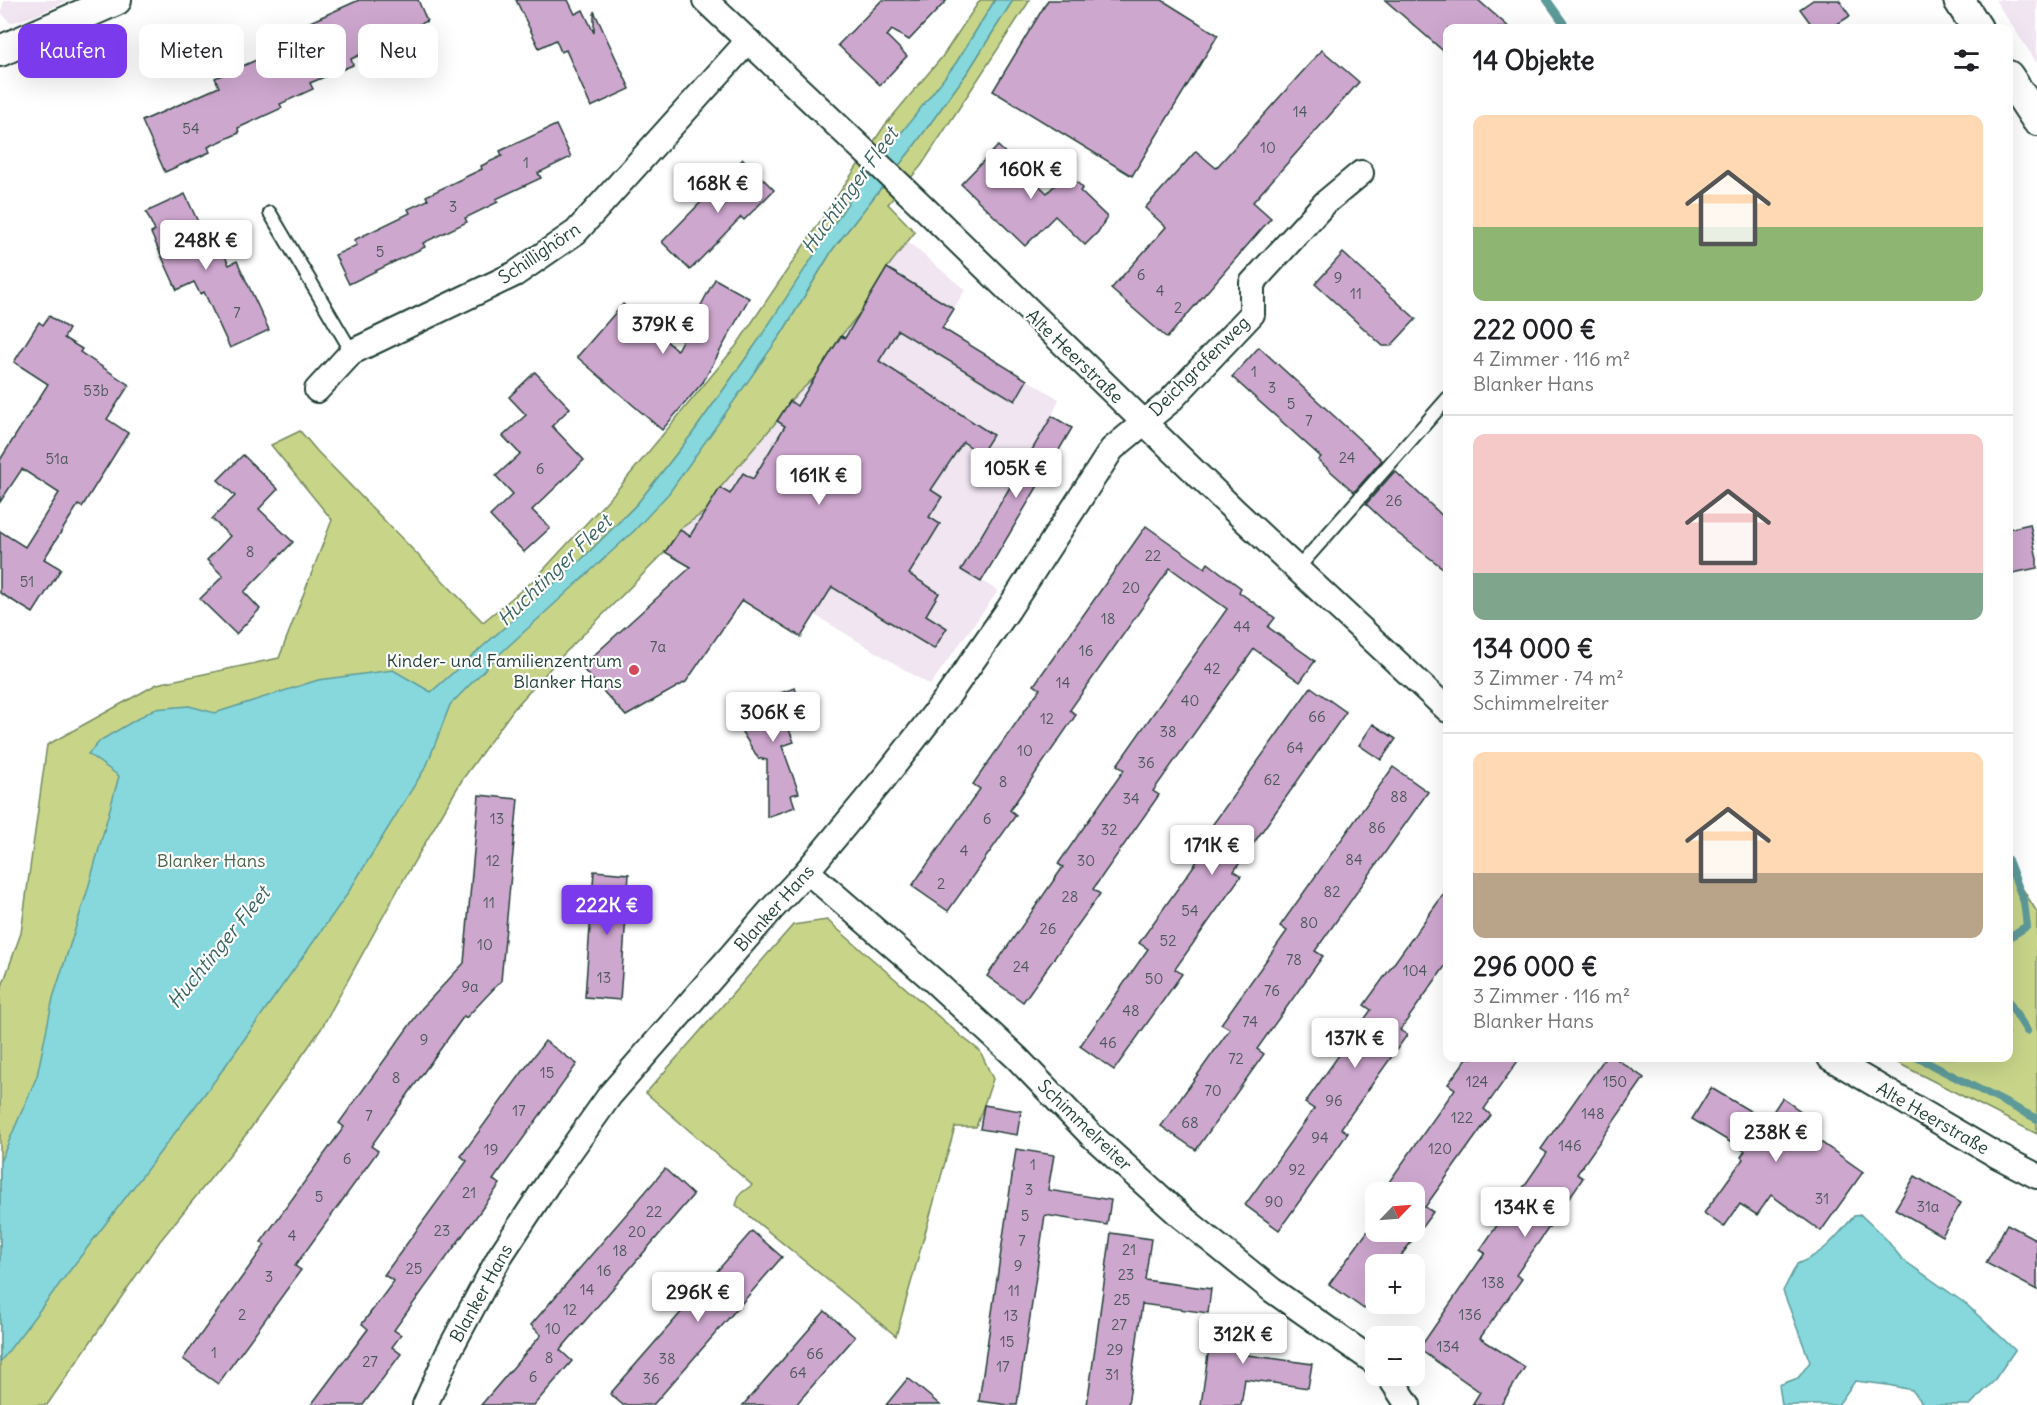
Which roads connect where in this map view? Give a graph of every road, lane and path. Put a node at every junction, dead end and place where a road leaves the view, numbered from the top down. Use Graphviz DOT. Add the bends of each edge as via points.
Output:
graph roads {
  1 [pos="116,0"];
  2 [pos="705,0"];
  3 [pos="1959,0"];
  4 [pos="1974,24"];
  5 [pos="748,41"];
  6 [pos="0,51"];
  7 [pos="2013,84"];
  8 [pos="2037,120"];
  9 [pos="1361,173"];
  10 [pos="270,213"];
  11 [pos="352,352"];
  12 [pos="317,390"];
  13 [pos="1443,404"];
  14 [pos="1142,423"];
  15 [pos="1297,569"];
  16 [pos="1443,705"];
  17 [pos="807,871"];
  18 [pos="1837,1062"];
  19 [pos="2037,1176"];
  20 [pos="1365,1355"];
  21 [pos="1396,1386"];
  22 [pos="425,1405"];
  23 [pos="1408,1405"];
  1 -- 6 [label="street"];
  2 -- 5 [label="street, Alte Heerstraße"];
  3 -- 4 [label="street"];
  5 -- 11 [label="street, Schillighörn" via="576,232 515,274"];
  5 -- 14 [label="street, Alte Heerstraße"];
  7 -- 8 [label="street"];
  9 -- 14 [label="street, Deichgrafenweg" via="1325,203 1252,283 1252,314 1169,402"];
  10 -- 11 [label="lane"];
  11 -- 12 [label="street, Schillighörn"];
  13 -- 15 [label="lane"];
  14 -- 15 [label="street, Alte Heerstraße"];
  14 -- 17 [label="street, Blanker Hans" via="1112,449 948,696"];
  15 -- 16 [label="street, Alte Heerstraße"];
  17 -- 20 [label="street, Schimmelreiter" via="942,988 1091,1135 1182,1217 1272,1290"];
  17 -- 22 [label="street, Blanker Hans" via="610,1095 500,1256 450,1348"];
  18 -- 19 [label="street, Alte Heerstraße"];
  21 -- 23 [label="street"];
}
